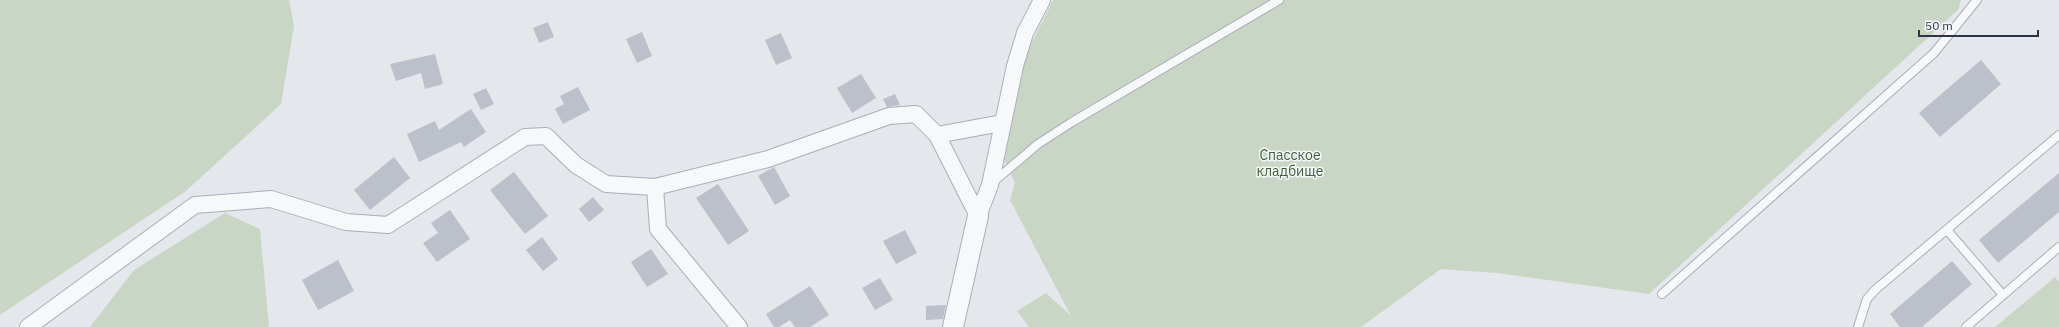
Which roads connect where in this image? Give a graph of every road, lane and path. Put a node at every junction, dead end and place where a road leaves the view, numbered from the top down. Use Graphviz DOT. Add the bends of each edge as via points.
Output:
graph roads {
  1 [pos="1042,0"];
  2 [pos="1279,0"];
  3 [pos="1977,0"];
  4 [pos="1002,122"];
  5 [pos="937,135"];
  6 [pos="2059,135"];
  7 [pos="990,185"];
  8 [pos="655,187"];
  9 [pos="978,216"];
  10 [pos="1947,230"];
  11 [pos="2059,247"];
  12 [pos="1662,294"];
  13 [pos="2003,295"];
  14 [pos="28,327"];
  15 [pos="739,327"];
  16 [pos="953,327"];
  17 [pos="1858,327"];
  18 [pos="1966,327"];
  1 -- 4 [label="street" via="1025,33"];
  2 -- 7 [label="lane" via="1072,122 1038,144"];
  3 -- 12 [label="lane" via="1934,53"];
  4 -- 5 [label="street"];
  4 -- 7 [label="street"];
  5 -- 8 [label="street" via="916,114 888,116 768,159"];
  5 -- 9 [label="street"];
  6 -- 10 [label="lane"];
  7 -- 9 [label="street"];
  8 -- 14 [label="street" via="606,184 576,166 546,136 525,137 388,225 346,222 270,199 195,205"];
  8 -- 15 [label="street" via="658,229"];
  9 -- 16 [label="street"];
  10 -- 13 [label="lane"];
  10 -- 17 [label="lane" via="1875,290 1867,299"];
  11 -- 13 [label="lane"];
  13 -- 18 [label="lane"];
}
